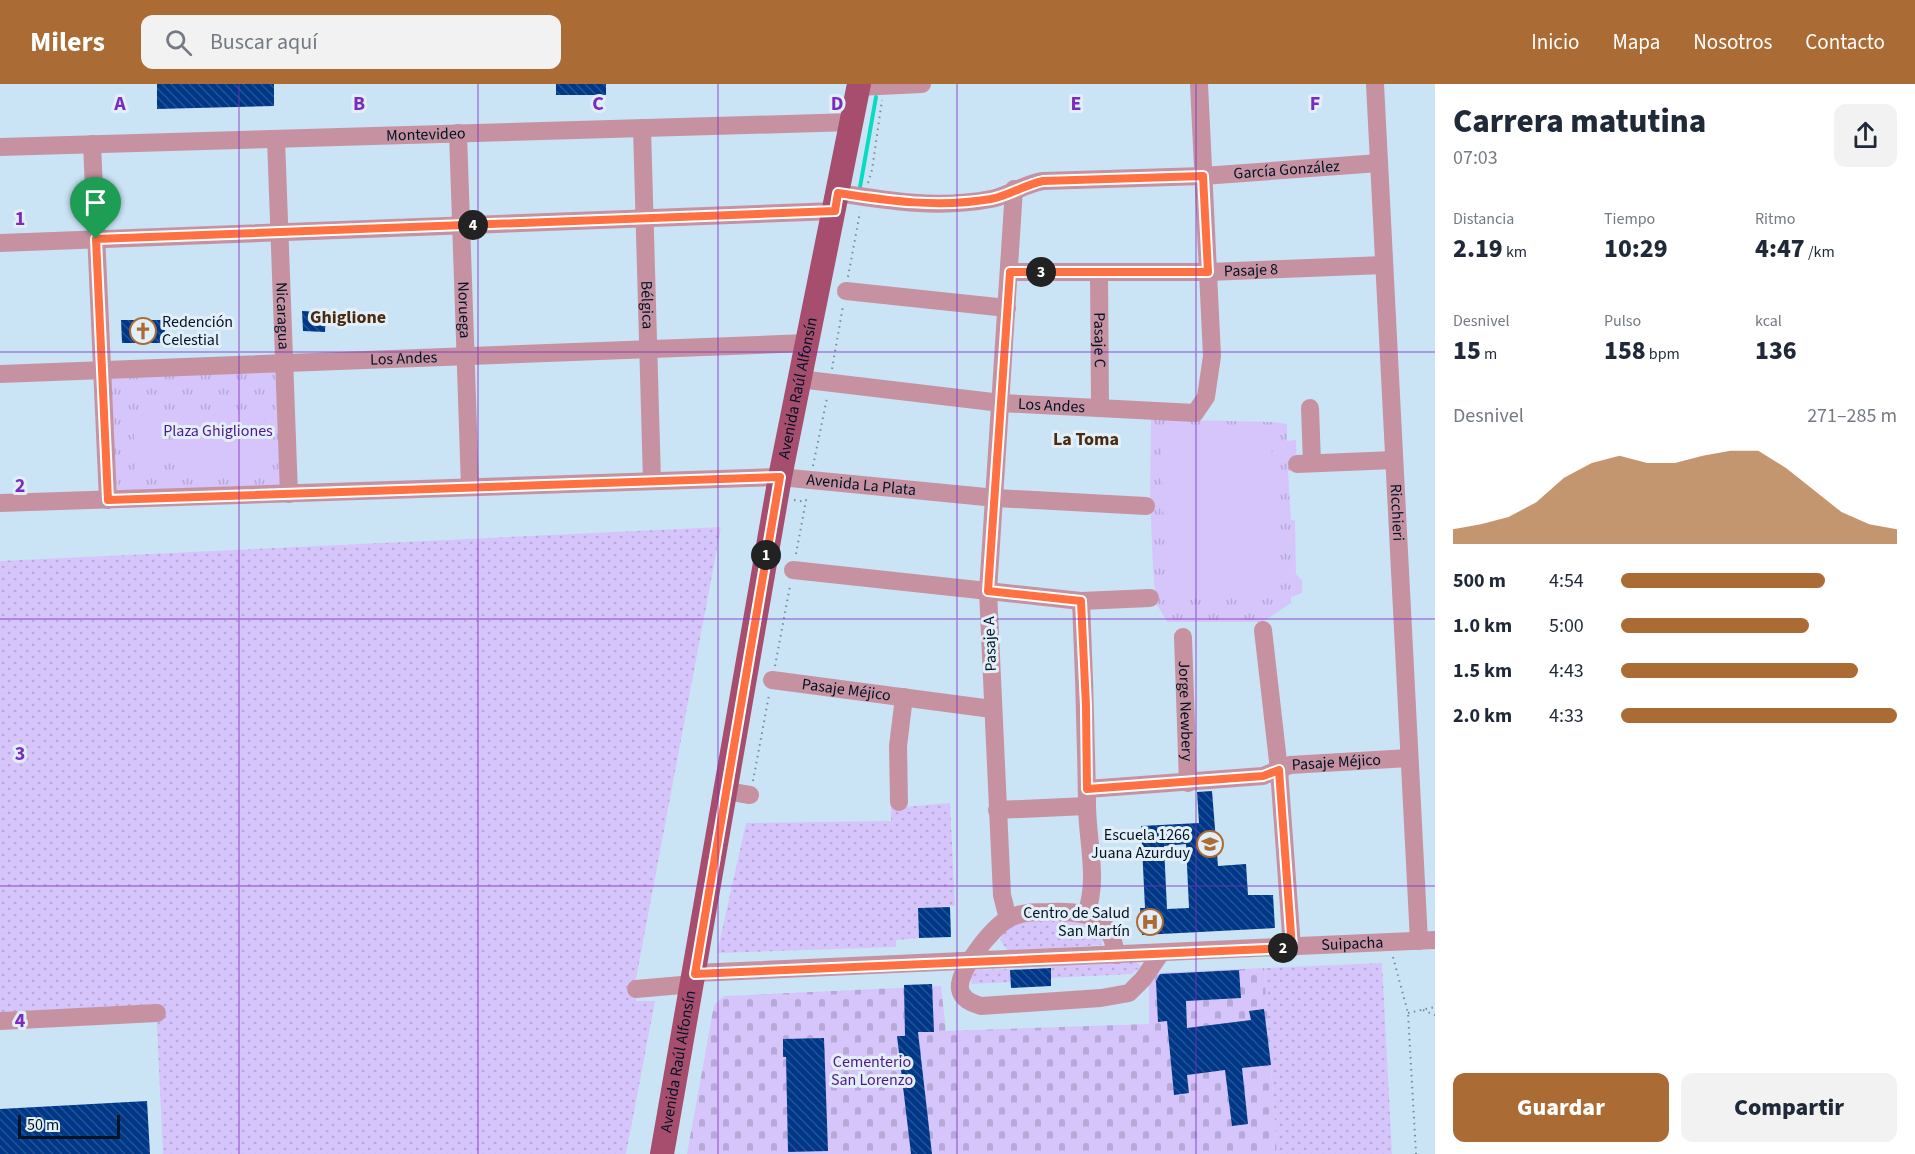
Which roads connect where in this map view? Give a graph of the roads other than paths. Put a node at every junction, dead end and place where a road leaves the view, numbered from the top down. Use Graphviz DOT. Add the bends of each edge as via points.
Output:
graph roads {
  1 [pos="922,84"];
  2 [pos="1199,84"];
  3 [pos="1375,84"];
  4 [pos="858,85"];
  5 [pos="896,85"];
  6 [pos="852,122"];
  7 [pos="642,128"];
  8 [pos="458,134"];
  9 [pos="276,139"];
  10 [pos="92,144"];
  11 [pos="0,147"];
  12 [pos="1379,163"];
  13 [pos="1203,176"];
  14 [pos="1014,189"];
  15 [pos="837,202"];
  16 [pos="644,219"];
  17 [pos="460,225"];
  18 [pos="280,232"];
  19 [pos="96,239"];
  20 [pos="0,243"];
  21 [pos="1384,264"];
  22 [pos="1010,272"];
  23 [pos="1099,272"];
  24 [pos="1208,272"];
  25 [pos="846,291"];
  26 [pos="1007,308"];
  27 [pos="807,343"];
  28 [pos="648,350"];
  29 [pos="465,356"];
  30 [pos="284,364"];
  31 [pos="102,370"];
  32 [pos="0,374"];
  33 [pos="799,379"];
  34 [pos="1001,403"];
  35 [pos="1100,407"];
  36 [pos="1310,408"];
  37 [pos="1394,460"];
  38 [pos="780,477"];
  39 [pos="652,481"];
  40 [pos="470,487"];
  41 [pos="288,494"];
  42 [pos="996,498"];
  43 [pos="108,500"];
  44 [pos="0,503"];
  45 [pos="1146,506"];
  46 [pos="793,570"];
  47 [pos="988,591"];
  48 [pos="1149,598"];
  49 [pos="1081,601"];
  50 [pos="1263,630"];
  51 [pos="1183,637"];
  52 [pos="772,680"];
  53 [pos="904,697"];
  54 [pos="992,709"];
  55 [pos="1409,758"];
  56 [pos="1279,770"];
  57 [pos="1188,783"];
  58 [pos="726,791"];
  59 [pos="750,795"];
  60 [pos="1087,798"];
  61 [pos="899,802"];
  62 [pos="997,810"];
  63 [pos="1086,914"];
  64 [pos="1008,919"];
  65 [pos="1427,941"];
  66 [pos="1292,948"];
  67 [pos="1161,953"];
  68 [pos="1116,955"];
  69 [pos="972,960"];
  70 [pos="694,979"];
  71 [pos="636,989"];
  72 [pos="157,1013"];
  73 [pos="0,1021"];
  74 [pos="662,1154"];
  1 -- 5 [label="street"];
  2 -- 13 [label="street"];
  3 -- 12 [label="street, Ricchieri"];
  4 -- 5 [label="street"];
  4 -- 6 [label="main road, Avenida Raúl Alfonsín"];
  6 -- 7 [label="street, Montevideo"];
  6 -- 15 [label="main road, Avenida Raúl Alfonsín"];
  7 -- 8 [label="street, Montevideo"];
  7 -- 16 [label="street, Bélgica"];
  8 -- 9 [label="street, Montevideo"];
  8 -- 17 [label="street, Noruega"];
  9 -- 10 [label="street, Montevideo"];
  9 -- 18 [label="street, Nicaragua"];
  10 -- 11 [label="street, Montevideo"];
  10 -- 19 [label="street"];
  12 -- 13 [label="street, García González"];
  12 -- 21 [label="street, Ricchieri"];
  13 -- 14 [label="street, García González" via="1043,181"];
  13 -- 24 [label="street"];
  14 -- 15 [label="street, García González" via="994,198 945,204 863,197"];
  14 -- 22 [label="street, Pasaje A"];
  15 -- 16 [label="street, García González"];
  15 -- 27 [label="main road, Avenida Raúl Alfonsín"];
  16 -- 17 [label="street, García González"];
  16 -- 28 [label="street, Bélgica"];
  17 -- 18 [label="street, García González"];
  17 -- 29 [label="street, Noruega"];
  18 -- 19 [label="street, García González"];
  18 -- 30 [label="street, Nicaragua"];
  19 -- 20 [label="street, García González"];
  19 -- 31 [label="street"];
  21 -- 24 [label="street, Pasaje 8"];
  21 -- 37 [label="street, Ricchieri"];
  22 -- 23 [label="street, Pasaje 8"];
  22 -- 26 [label="street, Pasaje A"];
  23 -- 24 [label="street, Pasaje 8"];
  23 -- 35 [label="street, Pasaje C"];
  24 -- 35 [label="street, Los Andes" via="1212,356 1206,397 1195,413"];
  25 -- 26 [label="street"];
  26 -- 34 [label="street, Pasaje A"];
  27 -- 28 [label="street, Los Andes"];
  27 -- 33 [label="main road, Avenida Raúl Alfonsín"];
  28 -- 29 [label="street, Los Andes"];
  28 -- 39 [label="street, Bélgica"];
  29 -- 30 [label="street, Los Andes"];
  29 -- 40 [label="street, Noruega"];
  30 -- 31 [label="street, Los Andes"];
  30 -- 41 [label="street, Nicaragua"];
  31 -- 32 [label="street, Los Andes"];
  31 -- 43 [label="street"];
  33 -- 34 [label="street, Los Andes"];
  33 -- 38 [label="main road, Avenida Raúl Alfonsín"];
  34 -- 35 [label="street, Los Andes"];
  34 -- 42 [label="street, Pasaje A"];
  36 -- 37 [label="street" via="1304,463"];
  37 -- 55 [label="street, Ricchieri"];
  38 -- 39 [label="street, Avenida La Plata"];
  38 -- 42 [label="street, Avenida La Plata"];
  38 -- 58 [label="main road, Avenida Raúl Alfonsín"];
  39 -- 40 [label="street, Avenida La Plata"];
  40 -- 41 [label="street, Avenida La Plata"];
  41 -- 43 [label="street, Avenida La Plata"];
  42 -- 45 [label="street, Avenida La Plata"];
  42 -- 47 [label="street, Pasaje A"];
  43 -- 44 [label="street, Avenida La Plata"];
  46 -- 47 [label="street"];
  47 -- 49 [label="street"];
  47 -- 54 [label="street, Pasaje A"];
  48 -- 49 [label="street"];
  49 -- 60 [label="street"];
  50 -- 56 [label="street"];
  51 -- 57 [label="street, Jorge Newbery"];
  52 -- 53 [label="street, Pasaje Méjico"];
  53 -- 54 [label="street, Pasaje Méjico"];
  53 -- 61 [label="street" via="898,746"];
  54 -- 62 [label="street, Pasaje A"];
  55 -- 56 [label="street, Pasaje Méjico" via="1290,765"];
  55 -- 65 [label="street, Ricchieri"];
  56 -- 57 [label="street, Pasaje Méjico" via="1263,776"];
  56 -- 66 [label="street"];
  57 -- 60 [label="street, Pasaje Méjico"];
  58 -- 59 [label="street"];
  58 -- 70 [label="main road, Avenida Raúl Alfonsín"];
  60 -- 62 [label="street, Pasaje Méjico"];
  60 -- 63 [label="street" via="1093,894"];
  62 -- 64 [label="street, Pasaje A" via="1002,895"];
  63 -- 64 [label="street" via="1029,912"];
  63 -- 68 [label="street" via="1107,928 1114,938"];
  64 -- 69 [label="street" via="980,946"];
  65 -- 66 [label="street, Suipacha"];
  66 -- 67 [label="street, Suipacha"];
  67 -- 68 [label="street, Suipacha"];
  67 -- 69 [label="street" via="1129,993 981,1006 967,1001 960,990"];
  68 -- 69 [label="street, Suipacha"];
  69 -- 70 [label="street, Suipacha"];
  70 -- 71 [label="street, Suipacha"];
  70 -- 74 [label="main road, Avenida Raúl Alfonsín"];
  72 -- 73 [label="street"];
}
